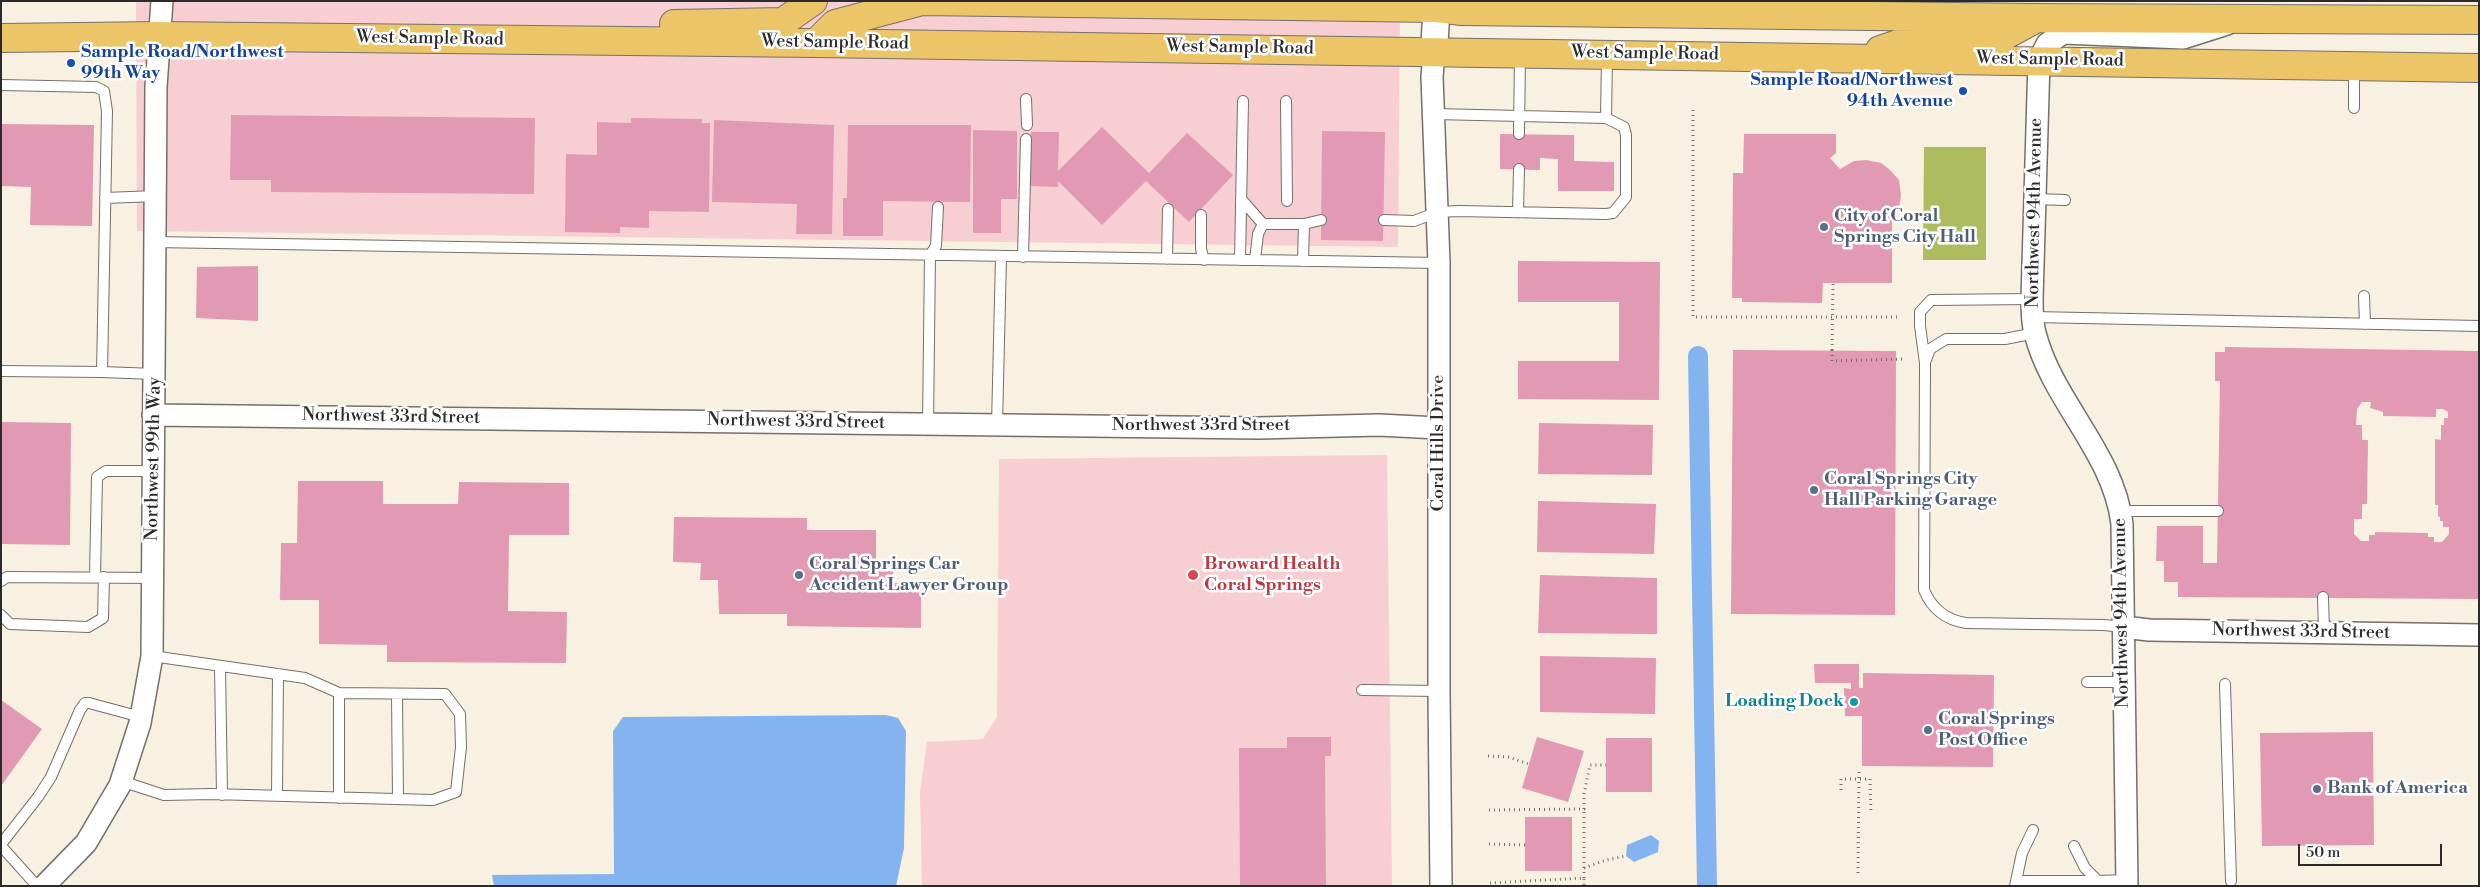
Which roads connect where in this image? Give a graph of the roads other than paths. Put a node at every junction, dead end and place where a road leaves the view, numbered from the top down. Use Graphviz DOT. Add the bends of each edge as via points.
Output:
graph roads {
  1 [pos="162,1"];
  2 [pos="813,1"];
  3 [pos="922,1"];
  4 [pos="1436,5"];
  5 [pos="1623,7"];
  6 [pos="1688,8"];
  7 [pos="1855,9"];
  8 [pos="2037,14"];
  9 [pos="2242,19"];
  10 [pos="2479,20"];
  11 [pos="160,36"];
  12 [pos="1,38"];
  13 [pos="590,41"];
  14 [pos="816,43"];
  15 [pos="1434,52"];
  16 [pos="1520,52"];
  17 [pos="1607,54"];
  18 [pos="1857,57"];
  19 [pos="2039,60"];
  20 [pos="2354,67"];
  21 [pos="2479,68"];
  22 [pos="1,85"];
  23 [pos="1026,99"];
  24 [pos="1243,101"];
  25 [pos="1286,101"];
  26 [pos="2354,108"];
  27 [pos="1435,114"];
  28 [pos="1520,117"];
  29 [pos="1606,118"];
  30 [pos="1026,125"];
  31 [pos="1520,134"];
  32 [pos="1026,139"];
  33 [pos="1519,169"];
  34 [pos="156,196"];
  35 [pos="105,198"];
  36 [pos="1241,199"];
  37 [pos="2035,199"];
  38 [pos="1287,200"];
  39 [pos="2065,200"];
  40 [pos="938,207"];
  41 [pos="1168,209"];
  42 [pos="1438,212"];
  43 [pos="1518,212"];
  44 [pos="1201,215"];
  45 [pos="1321,220"];
  46 [pos="1386,220"];
  47 [pos="1263,224"];
  48 [pos="1304,224"];
  49 [pos="154,242"];
  50 [pos="930,255"];
  51 [pos="1001,257"];
  52 [pos="1023,257"];
  53 [pos="1167,259"];
  54 [pos="1204,260"];
  55 [pos="1240,260"];
  56 [pos="1255,260"];
  57 [pos="1304,261"];
  58 [pos="1439,263"];
  59 [pos="2364,296"];
  60 [pos="2033,316"];
  61 [pos="2364,324"];
  62 [pos="2479,326"];
  63 [pos="1925,363"];
  64 [pos="1,371"];
  65 [pos="102,372"];
  66 [pos="155,374"];
  67 [pos="154,415"];
  68 [pos="928,424"];
  69 [pos="997,424"];
  70 [pos="1438,428"];
  71 [pos="153,471"];
  72 [pos="2121,510"];
  73 [pos="2218,511"];
  74 [pos="99,577"];
  75 [pos="153,578"];
  76 [pos="1,581"];
  77 [pos="2323,597"];
  78 [pos="1,615"];
  79 [pos="2124,627"];
  80 [pos="2324,633"];
  81 [pos="2479,635"];
  82 [pos="152,656"];
  83 [pos="220,666"];
  84 [pos="278,674"];
  85 [pos="2087,682"];
  86 [pos="2124,682"];
  87 [pos="2225,684"];
  88 [pos="1362,690"];
  89 [pos="1438,691"];
  90 [pos="339,693"];
  91 [pos="397,694"];
  92 [pos="141,717"];
  93 [pos="121,782"];
  94 [pos="222,794"];
  95 [pos="277,796"];
  96 [pos="338,798"];
  97 [pos="398,799"];
  98 [pos="2033,830"];
  99 [pos="2074,846"];
  100 [pos="2098,881"];
  101 [pos="2231,881"];
  102 [pos="2015,883"];
  103 [pos="2127,883"];
  104 [pos="38,886"];
  105 [pos="44,886"];
  106 [pos="1441,886"];
  1 -- 11 [label="street, Northwest 99th Way"];
  2 -- 13 [label="main road" via="782,22 678,24"];
  3 -- 4 [label="main road"];
  3 -- 14 [label="main road" via="835,24"];
  4 -- 5 [label="main road" via="1462,11"];
  4 -- 15 [label="street, Coral Hills Drive"];
  5 -- 6 [label="main road"];
  6 -- 7 [label="main road"];
  7 -- 8 [label="main road"];
  8 -- 9 [label="main road"];
  8 -- 18 [label="main road" via="2000,38 1916,38"];
  9 -- 10 [label="main road"];
  9 -- 19 [label="street" via="2183,38 2063,33 2047,44"];
  11 -- 12 [label="main road, West Sample Road"];
  11 -- 13 [label="main road, West Sample Road"];
  11 -- 34 [label="street, Northwest 99th Way" via="156,87"];
  13 -- 14 [label="main road, West Sample Road"];
  14 -- 15 [label="main road, West Sample Road"];
  15 -- 16 [label="main road, West Sample Road"];
  15 -- 27 [label="street, Coral Hills Drive"];
  16 -- 17 [label="main road, West Sample Road"];
  16 -- 28 [label="lane"];
  17 -- 18 [label="main road, West Sample Road"];
  17 -- 29 [label="lane"];
  18 -- 19 [label="main road, West Sample Road"];
  19 -- 20 [label="main road, West Sample Road"];
  19 -- 37 [label="street, Northwest 94th Avenue"];
  20 -- 21 [label="main road, West Sample Road"];
  20 -- 26 [label="lane"];
  22 -- 35 [label="lane" via="96,87 104,91 107,111"];
  23 -- 30 [label="lane"];
  24 -- 36 [label="lane"];
  25 -- 38 [label="lane"];
  27 -- 28 [label="lane"];
  27 -- 42 [label="street, Coral Hills Drive"];
  28 -- 29 [label="lane"];
  28 -- 31 [label="lane"];
  29 -- 43 [label="lane" via="1624,127 1626,135 1626,197 1621,206 1606,214"];
  32 -- 52 [label="lane"];
  33 -- 43 [label="lane"];
  34 -- 35 [label="lane"];
  34 -- 49 [label="street, Northwest 99th Way"];
  35 -- 65 [label="lane"];
  36 -- 47 [label="lane"];
  36 -- 55 [label="lane"];
  37 -- 39 [label="lane"];
  37 -- 60 [label="street, Northwest 94th Avenue"];
  40 -- 50 [label="lane" via="936,246"];
  41 -- 53 [label="lane"];
  42 -- 43 [label="lane"];
  42 -- 46 [label="lane" via="1414,220"];
  42 -- 58 [label="street, Coral Hills Drive"];
  44 -- 54 [label="lane"];
  45 -- 48 [label="lane"];
  47 -- 48 [label="lane"];
  47 -- 56 [label="lane" via="1258,234"];
  48 -- 57 [label="lane"];
  49 -- 50 [label="lane"];
  49 -- 66 [label="street, Northwest 99th Way"];
  50 -- 51 [label="lane"];
  50 -- 68 [label="lane"];
  51 -- 52 [label="lane"];
  51 -- 69 [label="lane"];
  52 -- 53 [label="lane"];
  53 -- 54 [label="lane"];
  54 -- 55 [label="lane"];
  55 -- 56 [label="lane"];
  56 -- 57 [label="lane"];
  57 -- 58 [label="lane"];
  58 -- 70 [label="street, Coral Hills Drive"];
  59 -- 61 [label="lane"];
  60 -- 61 [label="lane"];
  60 -- 63 [label="lane" via="2005,338 1946,339 1930,349"];
  60 -- 63 [label="lane" via="1931,300 1920,312"];
  60 -- 72 [label="street, Northwest 94th Avenue" via="2058,386 2093,446"];
  61 -- 62 [label="lane"];
  63 -- 79 [label="lane" via="1924,590 1928,601 1943,616 1966,624"];
  64 -- 65 [label="lane"];
  65 -- 66 [label="lane"];
  66 -- 67 [label="street, Northwest 99th Way"];
  67 -- 68 [label="street, Northwest 33rd Street"];
  67 -- 71 [label="street, Northwest 99th Way"];
  68 -- 69 [label="street, Northwest 33rd Street"];
  69 -- 70 [label="street, Northwest 33rd Street"];
  70 -- 89 [label="street, Coral Hills Drive"];
  71 -- 74 [label="lane" via="106,471 97,477"];
  71 -- 75 [label="street, Northwest 99th Way"];
  72 -- 73 [label="lane"];
  72 -- 79 [label="street, Northwest 94th Avenue"];
  74 -- 75 [label="lane"];
  74 -- 76 [label="lane" via="7,577"];
  74 -- 78 [label="lane" via="102,618 88,627 10,624"];
  75 -- 82 [label="street, Northwest 99th Way"];
  77 -- 80 [label="lane"];
  79 -- 80 [label="street, Northwest 33rd Street"];
  79 -- 86 [label="street, Northwest 94th Avenue"];
  80 -- 81 [label="street, Northwest 33rd Street"];
  82 -- 83 [label="lane"];
  82 -- 92 [label="street, Northwest 99th Way"];
  83 -- 84 [label="lane"];
  83 -- 94 [label="lane"];
  84 -- 90 [label="lane" via="305,678"];
  84 -- 95 [label="lane"];
  85 -- 86 [label="lane"];
  86 -- 103 [label="street, Northwest 94th Avenue"];
  87 -- 101 [label="lane"];
  88 -- 89 [label="lane"];
  89 -- 106 [label="street, Coral Hills Drive"];
  90 -- 91 [label="lane"];
  90 -- 96 [label="lane"];
  91 -- 97 [label="lane"];
  91 -- 97 [label="lane" via="445,694 460,714 461,747 456,792 433,800"];
  92 -- 93 [label="street, Northwest 99th Way"];
  92 -- 104 [label="lane" via="89,703 82,706 51,777 2,843"];
  93 -- 94 [label="lane" via="164,796"];
  93 -- 105 [label="street, Northwest 99th Way" via="86,843"];
  94 -- 95 [label="lane"];
  95 -- 96 [label="lane"];
  96 -- 97 [label="lane"];
  98 -- 102 [label="lane" via="2022,853"];
  99 -- 100 [label="lane" via="2085,868"];
  100 -- 102 [label="lane"];
  100 -- 103 [label="lane"];
}
